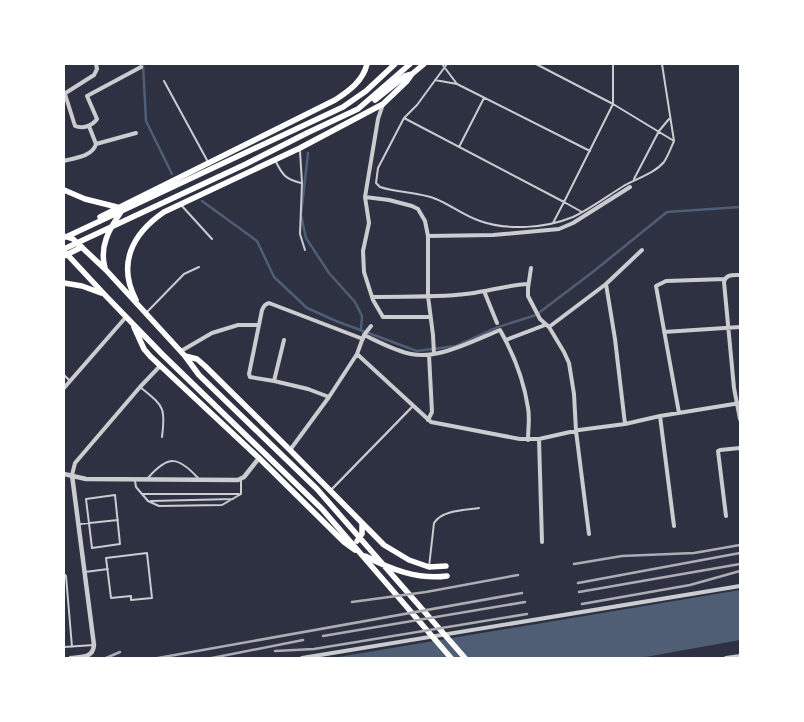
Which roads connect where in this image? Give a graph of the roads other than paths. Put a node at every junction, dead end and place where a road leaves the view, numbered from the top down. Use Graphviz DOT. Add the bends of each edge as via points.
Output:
graph roads {
  1 [pos="96,64"];
  2 [pos="367,64"];
  3 [pos="395,64"];
  4 [pos="410,64"];
  5 [pos="424,64"];
  6 [pos="447,64"];
  7 [pos="536,64"];
  8 [pos="613,64"];
  9 [pos="662,64"];
  10 [pos="443,65"];
  11 [pos="141,67"];
  12 [pos="412,74"];
  13 [pos="164,80"];
  14 [pos="435,80"];
  15 [pos="457,84"];
  16 [pos="64,94"];
  17 [pos="484,98"];
  18 [pos="384,104"];
  19 [pos="613,104"];
  20 [pos="358,109"];
  21 [pos="404,118"];
  22 [pos="670,118"];
  23 [pos="89,126"];
  24 [pos="659,131"];
  25 [pos="136,133"];
  26 [pos="674,141"];
  27 [pos="96,144"];
  28 [pos="459,147"];
  29 [pos="300,148"];
  30 [pos="590,151"];
  31 [pos="274,160"];
  32 [pos="64,161"];
  33 [pos="208,162"];
  34 [pos="634,179"];
  35 [pos="302,183"];
  36 [pos="630,187"];
  37 [pos="64,190"];
  38 [pos="365,197"];
  39 [pos="133,200"];
  40 [pos="564,202"];
  41 [pos="181,204"];
  42 [pos="118,207"];
  43 [pos="582,212"];
  44 [pos="553,223"];
  45 [pos="428,236"];
  46 [pos="64,237"];
  47 [pos="73,239"];
  48 [pos="212,239"];
  49 [pos="82,247"];
  50 [pos="305,250"];
  51 [pos="642,250"];
  52 [pos="65,253"];
  53 [pos="199,267"];
  54 [pos="531,268"];
  55 [pos="106,270"];
  56 [pos="740,275"];
  57 [pos="725,279"];
  58 [pos="64,283"];
  59 [pos="528,284"];
  60 [pos="606,284"];
  61 [pos="484,290"];
  62 [pos="105,295"];
  63 [pos="428,296"];
  64 [pos="372,297"];
  65 [pos="139,306"];
  66 [pos="146,313"];
  67 [pos="126,317"];
  68 [pos="430,317"];
  69 [pos="496,323"];
  70 [pos="134,325"];
  71 [pos="258,325"];
  72 [pos="547,326"];
  73 [pos="370,327"];
  74 [pos="728,327"];
  75 [pos="740,327"];
  76 [pos="664,332"];
  77 [pos="364,336"];
  78 [pos="284,340"];
  79 [pos="506,340"];
  80 [pos="433,351"];
  81 [pos="183,354"];
  82 [pos="358,354"];
  83 [pos="160,366"];
  84 [pos="64,376"];
  85 [pos="70,381"];
  86 [pos="274,382"];
  87 [pos="140,386"];
  88 [pos="740,387"];
  89 [pos="64,388"];
  90 [pos="734,388"];
  91 [pos="329,397"];
  92 [pos="739,403"];
  93 [pos="413,406"];
  94 [pos="679,413"];
  95 [pos="660,416"];
  96 [pos="740,419"];
  97 [pos="429,421"];
  98 [pos="625,424"];
  99 [pos="576,431"];
  100 [pos="162,437"];
  101 [pos="539,439"];
  102 [pos="528,440"];
  103 [pos="740,448"];
  104 [pos="290,450"];
  105 [pos="259,458"];
  106 [pos="64,474"];
  107 [pos="72,475"];
  108 [pos="241,479"];
  109 [pos="135,480"];
  110 [pos="147,480"];
  111 [pos="199,480"];
  112 [pos="330,492"];
  113 [pos="142,494"];
  114 [pos="241,494"];
  115 [pos="235,499"];
  116 [pos="148,501"];
  117 [pos="479,508"];
  118 [pos="726,516"];
  119 [pos="118,520"];
  120 [pos="89,523"];
  121 [pos="362,523"];
  122 [pos="79,524"];
  123 [pos="674,526"];
  124 [pos="589,534"];
  125 [pos="344,542"];
  126 [pos="542,542"];
  127 [pos="429,566"];
  128 [pos="446,566"];
  129 [pos="108,569"];
  130 [pos="85,572"];
  131 [pos="64,574"];
  132 [pos="447,576"];
  133 [pos="740,586"];
  134 [pos="94,644"];
  135 [pos="64,647"];
  136 [pos="72,647"];
  137 [pos="740,656"];
  138 [pos="71,658"];
  139 [pos="302,658"];
  140 [pos="451,658"];
  141 [pos="465,658"];
  142 [pos="726,658"];
  1 -- 16 [label="street" via="94,75"];
  2 -- 33 [label="main road" via="360,80 345,94"];
  3 -- 46 [label="main road" via="366,91 342,107"];
  4 -- 20 [label="main road"];
  5 -- 12 [label="main road"];
  6 -- 10 [label="lane"];
  7 -- 19 [label="lane"];
  8 -- 19 [label="lane"];
  9 -- 22 [label="lane"];
  10 -- 14 [label="lane"];
  10 -- 15 [label="lane"];
  11 -- 23 [label="street" via="87,96 97,119"];
  12 -- 18 [label="main road"];
  12 -- 20 [label="main road"];
  13 -- 33 [label="lane"];
  14 -- 15 [label="lane"];
  14 -- 21 [label="lane"];
  15 -- 17 [label="lane"];
  16 -- 23 [label="street" via="75,126"];
  17 -- 28 [label="lane"];
  17 -- 30 [label="lane"];
  18 -- 29 [label="main road"];
  18 -- 38 [label="street" via="378,120"];
  19 -- 24 [label="lane"];
  19 -- 30 [label="lane"];
  20 -- 52 [label="main road"];
  21 -- 28 [label="lane"];
  21 -- 44 [label="lane" via="378,168 376,183 380,187 437,199 490,224"];
  22 -- 24 [label="lane"];
  22 -- 26 [label="lane"];
  23 -- 27 [label="street"];
  24 -- 26 [label="lane"];
  24 -- 34 [label="lane"];
  25 -- 27 [label="street"];
  26 -- 34 [label="lane" via="663,162"];
  27 -- 32 [label="street" via="90,153"];
  28 -- 40 [label="lane"];
  29 -- 31 [label="main road"];
  29 -- 35 [label="lane"];
  30 -- 40 [label="lane"];
  31 -- 35 [label="lane" via="288,179"];
  31 -- 41 [label="main road"];
  33 -- 39 [label="main road"];
  34 -- 43 [label="lane"];
  35 -- 50 [label="lane" via="300,234"];
  36 -- 45 [label="street" via="559,229 487,236"];
  37 -- 42 [label="main road"];
  38 -- 45 [label="street" via="418,209"];
  38 -- 64 [label="street" via="369,223 363,251 364,272"];
  39 -- 42 [label="main road"];
  39 -- 55 [label="main road" via="106,236 103,262"];
  40 -- 43 [label="lane"];
  40 -- 44 [label="lane"];
  41 -- 48 [label="lane"];
  41 -- 65 [label="main road" via="151,221 132,245 127,268"];
  42 -- 47 [label="main road" via="80,229"];
  43 -- 44 [label="lane"];
  45 -- 63 [label="street"];
  46 -- 47 [label="main road"];
  47 -- 49 [label="main road"];
  47 -- 52 [label="main road" via="71,250"];
  49 -- 52 [label="main road"];
  49 -- 55 [label="main road"];
  51 -- 60 [label="street"];
  52 -- 62 [label="main road"];
  53 -- 66 [label="lane" via="184,274"];
  54 -- 59 [label="street"];
  55 -- 65 [label="main road"];
  56 -- 57 [label="street" via="730,275"];
  57 -- 74 [label="street"];
  57 -- 76 [label="street" via="658,284 656,290"];
  58 -- 62 [label="main road"];
  59 -- 61 [label="street"];
  59 -- 72 [label="street" via="528,296"];
  60 -- 72 [label="street"];
  60 -- 98 [label="street"];
  61 -- 63 [label="street"];
  61 -- 69 [label="street"];
  62 -- 67 [label="main road"];
  63 -- 64 [label="street"];
  63 -- 68 [label="street"];
  64 -- 68 [label="street" via="383,317"];
  65 -- 66 [label="main road"];
  66 -- 81 [label="main road"];
  67 -- 70 [label="main road"];
  67 -- 85 [label="street"];
  68 -- 80 [label="street"];
  70 -- 83 [label="main road" via="144,349"];
  70 -- 140 [label="main road" via="322,509"];
  71 -- 77 [label="street" via="264,305 269,303"];
  71 -- 81 [label="street" via="238,325 212,333"];
  71 -- 86 [label="street" via="248,374"];
  72 -- 79 [label="street"];
  72 -- 99 [label="street" via="569,363"];
  73 -- 77 [label="street"];
  74 -- 75 [label="street"];
  74 -- 76 [label="street"];
  74 -- 90 [label="street"];
  76 -- 94 [label="street"];
  77 -- 80 [label="street" via="411,354"];
  77 -- 82 [label="street"];
  78 -- 86 [label="street"];
  79 -- 80 [label="street" via="500,330"];
  79 -- 102 [label="street" via="529,410"];
  80 -- 97 [label="street"];
  81 -- 104 [label="main road" via="205,366"];
  81 -- 141 [label="main road" via="199,375 316,490"];
  82 -- 91 [label="street"];
  82 -- 93 [label="street"];
  83 -- 87 [label="street"];
  83 -- 105 [label="main road"];
  84 -- 85 [label="lane"];
  85 -- 89 [label="street"];
  86 -- 91 [label="street"];
  87 -- 100 [label="lane" via="162,407"];
  87 -- 107 [label="street" via="75,463"];
  88 -- 90 [label="street"];
  90 -- 92 [label="street"];
  91 -- 104 [label="street"];
  92 -- 94 [label="street"];
  92 -- 96 [label="street"];
  93 -- 97 [label="street"];
  93 -- 112 [label="street"];
  94 -- 95 [label="street"];
  95 -- 98 [label="street"];
  95 -- 123 [label="street"];
  97 -- 102 [label="street"];
  98 -- 99 [label="street"];
  99 -- 101 [label="street"];
  99 -- 124 [label="street"];
  101 -- 102 [label="street"];
  101 -- 126 [label="street"];
  103 -- 118 [label="street" via="718,451"];
  104 -- 112 [label="main road"];
  105 -- 108 [label="street"];
  105 -- 125 [label="main road"];
  106 -- 107 [label="street"];
  107 -- 109 [label="street" via="86,479"];
  107 -- 122 [label="street"];
  108 -- 111 [label="street"];
  108 -- 114 [label="lane"];
  109 -- 110 [label="street"];
  109 -- 113 [label="lane"];
  110 -- 111 [label="street"];
  110 -- 111 [label="lane" via="161,465 172,460 186,465"];
  112 -- 121 [label="main road"];
  113 -- 114 [label="lane"];
  113 -- 116 [label="lane"];
  114 -- 115 [label="lane"];
  115 -- 116 [label="lane"];
  115 -- 116 [label="lane" via="222,505 159,506"];
  117 -- 127 [label="lane" via="450,513 436,520"];
  119 -- 120 [label="lane"];
  119 -- 120 [label="lane" via="120,544 92,548"];
  119 -- 120 [label="lane" via="115,495 86,498"];
  120 -- 122 [label="lane"];
  121 -- 125 [label="main road" via="363,531 359,538 354,542"];
  121 -- 127 [label="main road" via="395,553"];
  122 -- 130 [label="street"];
  125 -- 132 [label="main road" via="382,565 421,576"];
  127 -- 128 [label="main road"];
  129 -- 129 [label="lane" via="106,558 146,553 152,598 111,598"];
  129 -- 130 [label="lane"];
  130 -- 134 [label="street"];
  131 -- 136 [label="lane"];
  133 -- 139 [label="street"];
  134 -- 136 [label="lane"];
  134 -- 138 [label="street" via="92,653"];
  135 -- 136 [label="lane"];
  137 -- 142 [label="street"];
}
